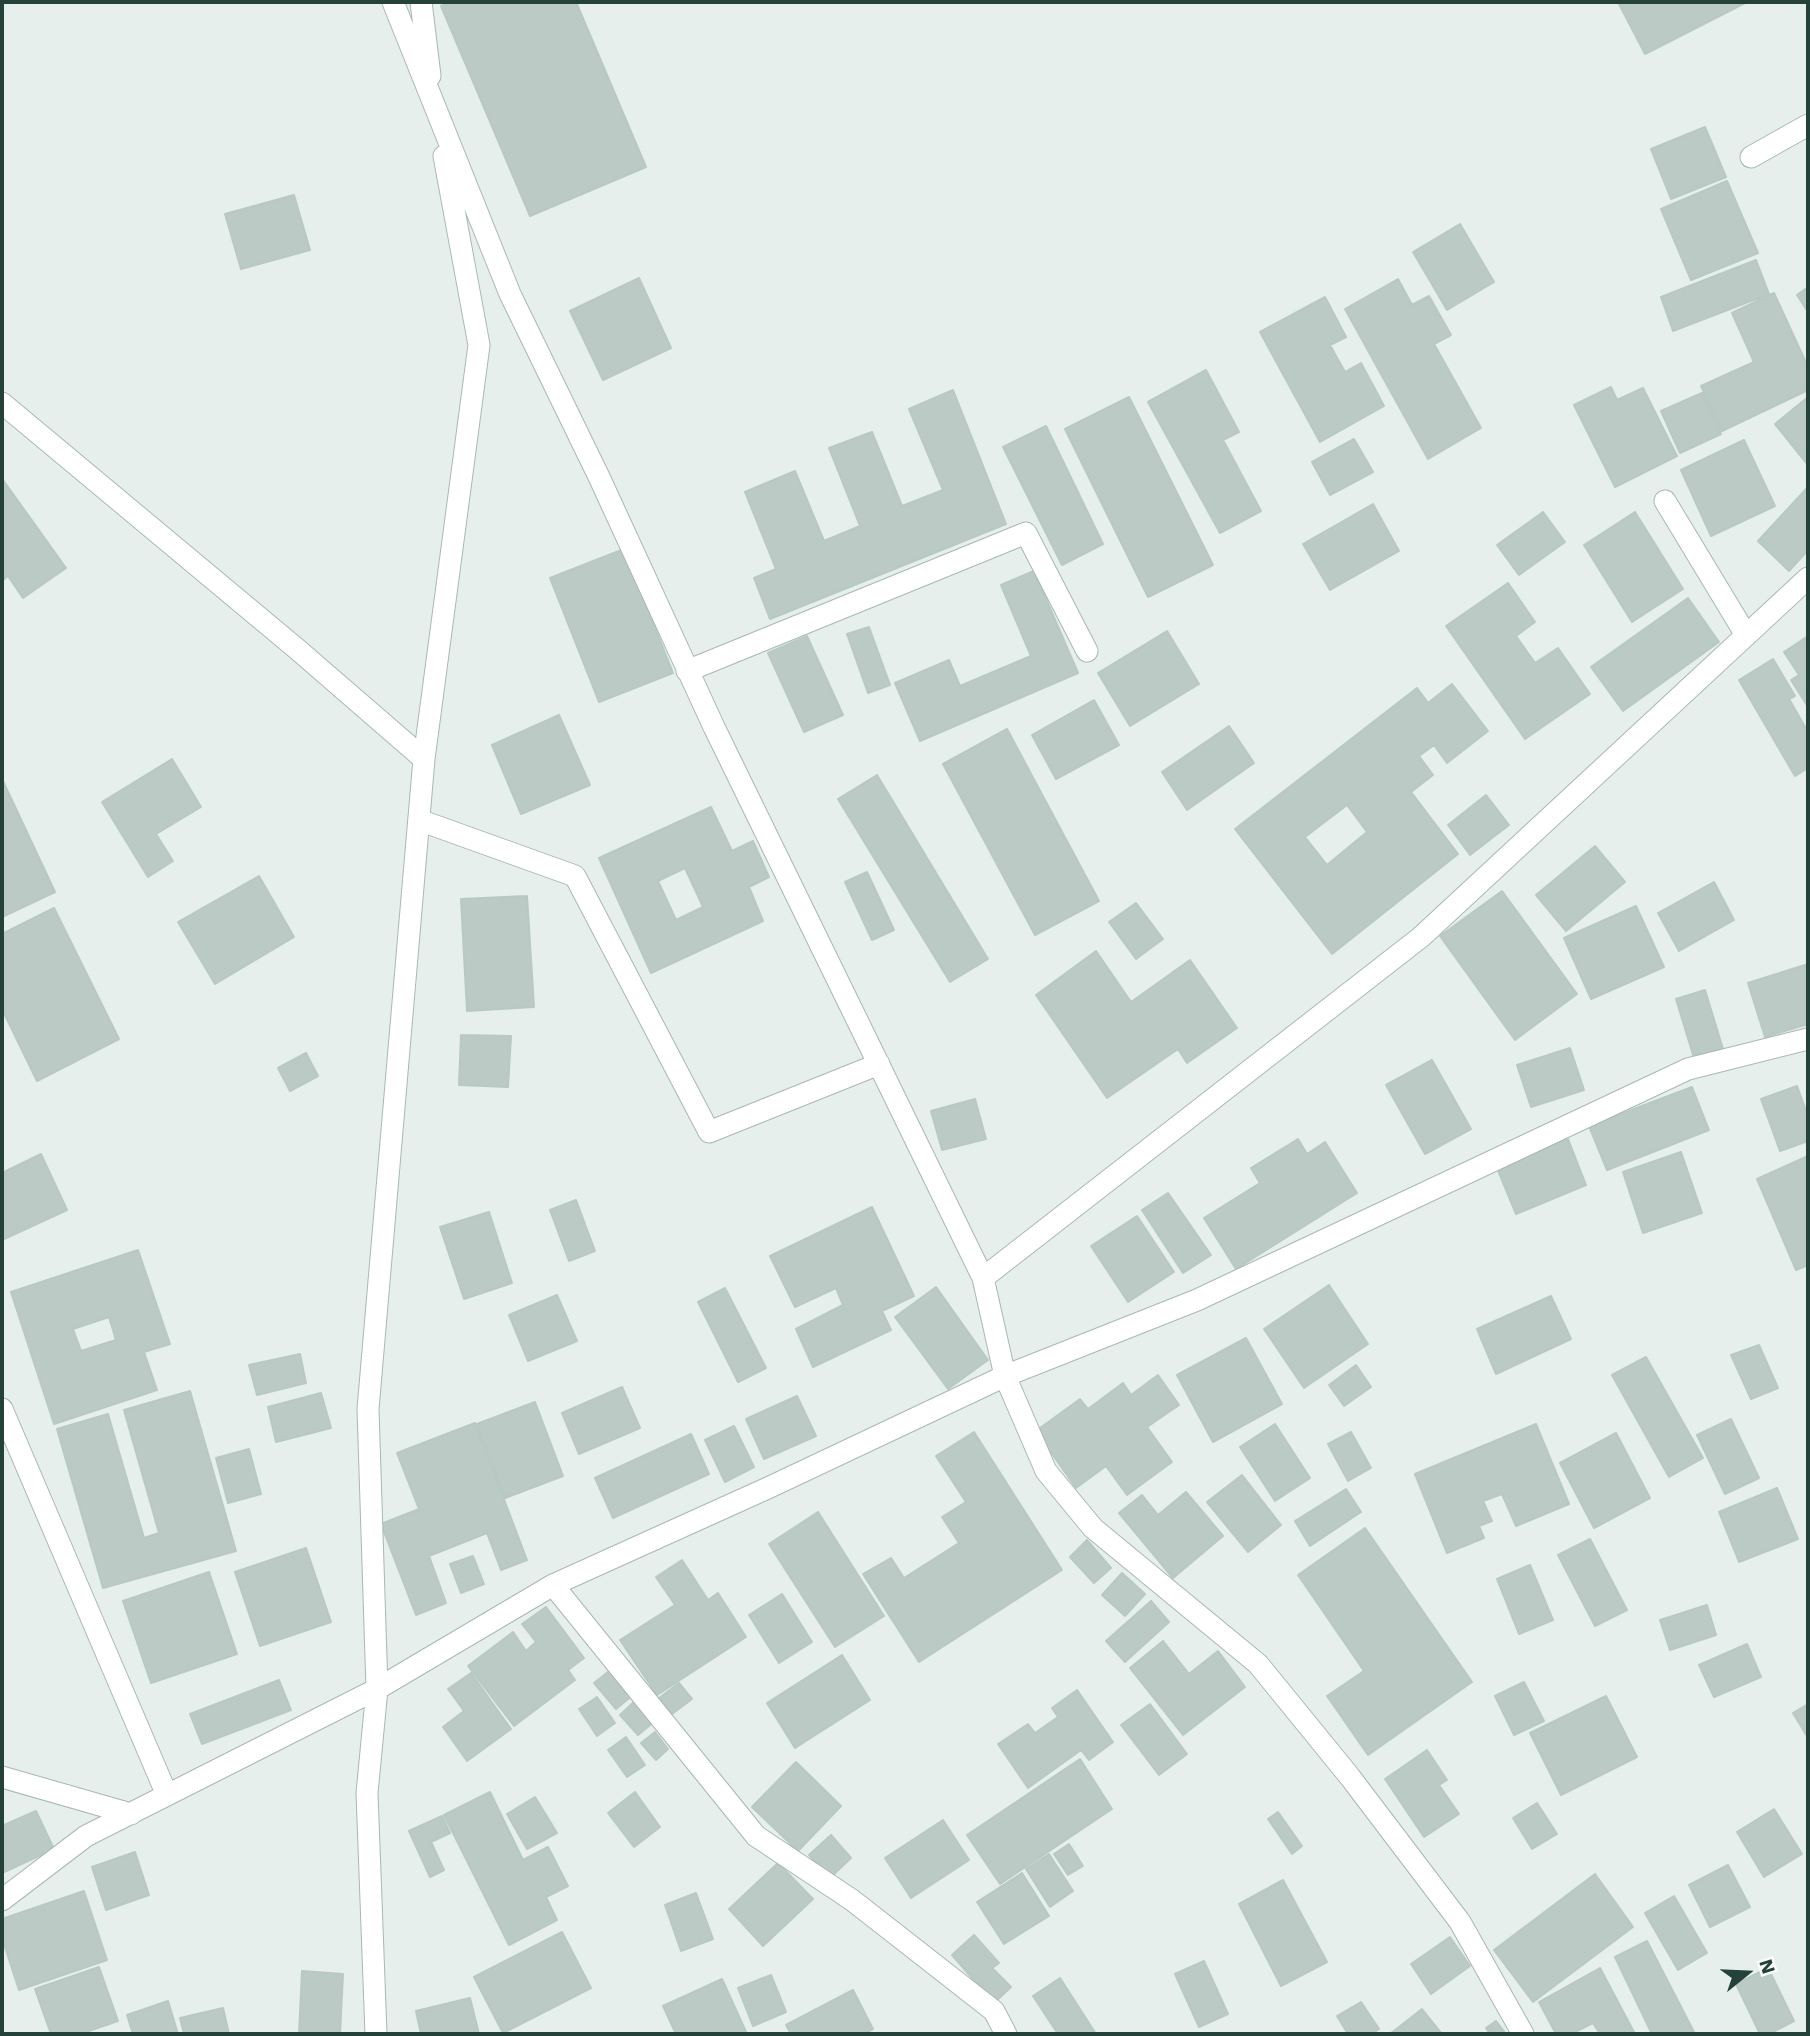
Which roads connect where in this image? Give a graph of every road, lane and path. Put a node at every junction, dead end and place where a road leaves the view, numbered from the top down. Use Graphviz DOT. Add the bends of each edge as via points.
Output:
graph roads {
  1 [pos="393,2"];
  2 [pos="421,2"];
  3 [pos="435,110"];
  4 [pos="1808,125"];
  5 [pos="1751,157"];
  6 [pos="2,403"];
  7 [pos="1665,500"];
  8 [pos="1808,578"];
  9 [pos="1746,635"];
  10 [pos="1087,651"];
  11 [pos="687,671"];
  12 [pos="424,759"];
  13 [pos="419,820"];
  14 [pos="1808,1039"];
  15 [pos="879,1064"];
  16 [pos="983,1278"];
  17 [pos="1005,1376"];
  18 [pos="2,1409"];
  19 [pos="553,1585"];
  20 [pos="377,1689"];
  21 [pos="2,1777"];
  22 [pos="167,1795"];
  23 [pos="131,1814"];
  24 [pos="2,1900"];
  25 [pos="376,2034"];
  26 [pos="1006,2034"];
  27 [pos="1523,2034"];
  1 -- 3 [label="street"];
  2 -- 3 [label="street"];
  3 -- 11 [label="street" via="510,294"];
  3 -- 12 [label="street" via="479,345"];
  4 -- 5 [label="street"];
  6 -- 12 [label="street"];
  7 -- 9 [label="street"];
  8 -- 9 [label="street"];
  9 -- 16 [label="street" via="1421,937"];
  10 -- 11 [label="street" via="1026,533"];
  11 -- 15 [label="street"];
  12 -- 13 [label="street"];
  13 -- 15 [label="street" via="575,876 709,1132"];
  13 -- 20 [label="street" via="368,1409"];
  14 -- 17 [label="street" via="1688,1069 1197,1300"];
  15 -- 16 [label="street"];
  16 -- 17 [label="street"];
  17 -- 19 [label="street"];
  17 -- 27 [label="street" via="1046,1471 1093,1528 1258,1664 1460,1922"];
  18 -- 22 [label="street"];
  19 -- 20 [label="street"];
  19 -- 26 [label="street" via="756,1836 852,1900 994,2011"];
  20 -- 22 [label="street"];
  20 -- 25 [label="street" via="367,1793"];
  21 -- 23 [label="street"];
  22 -- 23 [label="street"];
  23 -- 24 [label="street" via="86,1836"];
}
